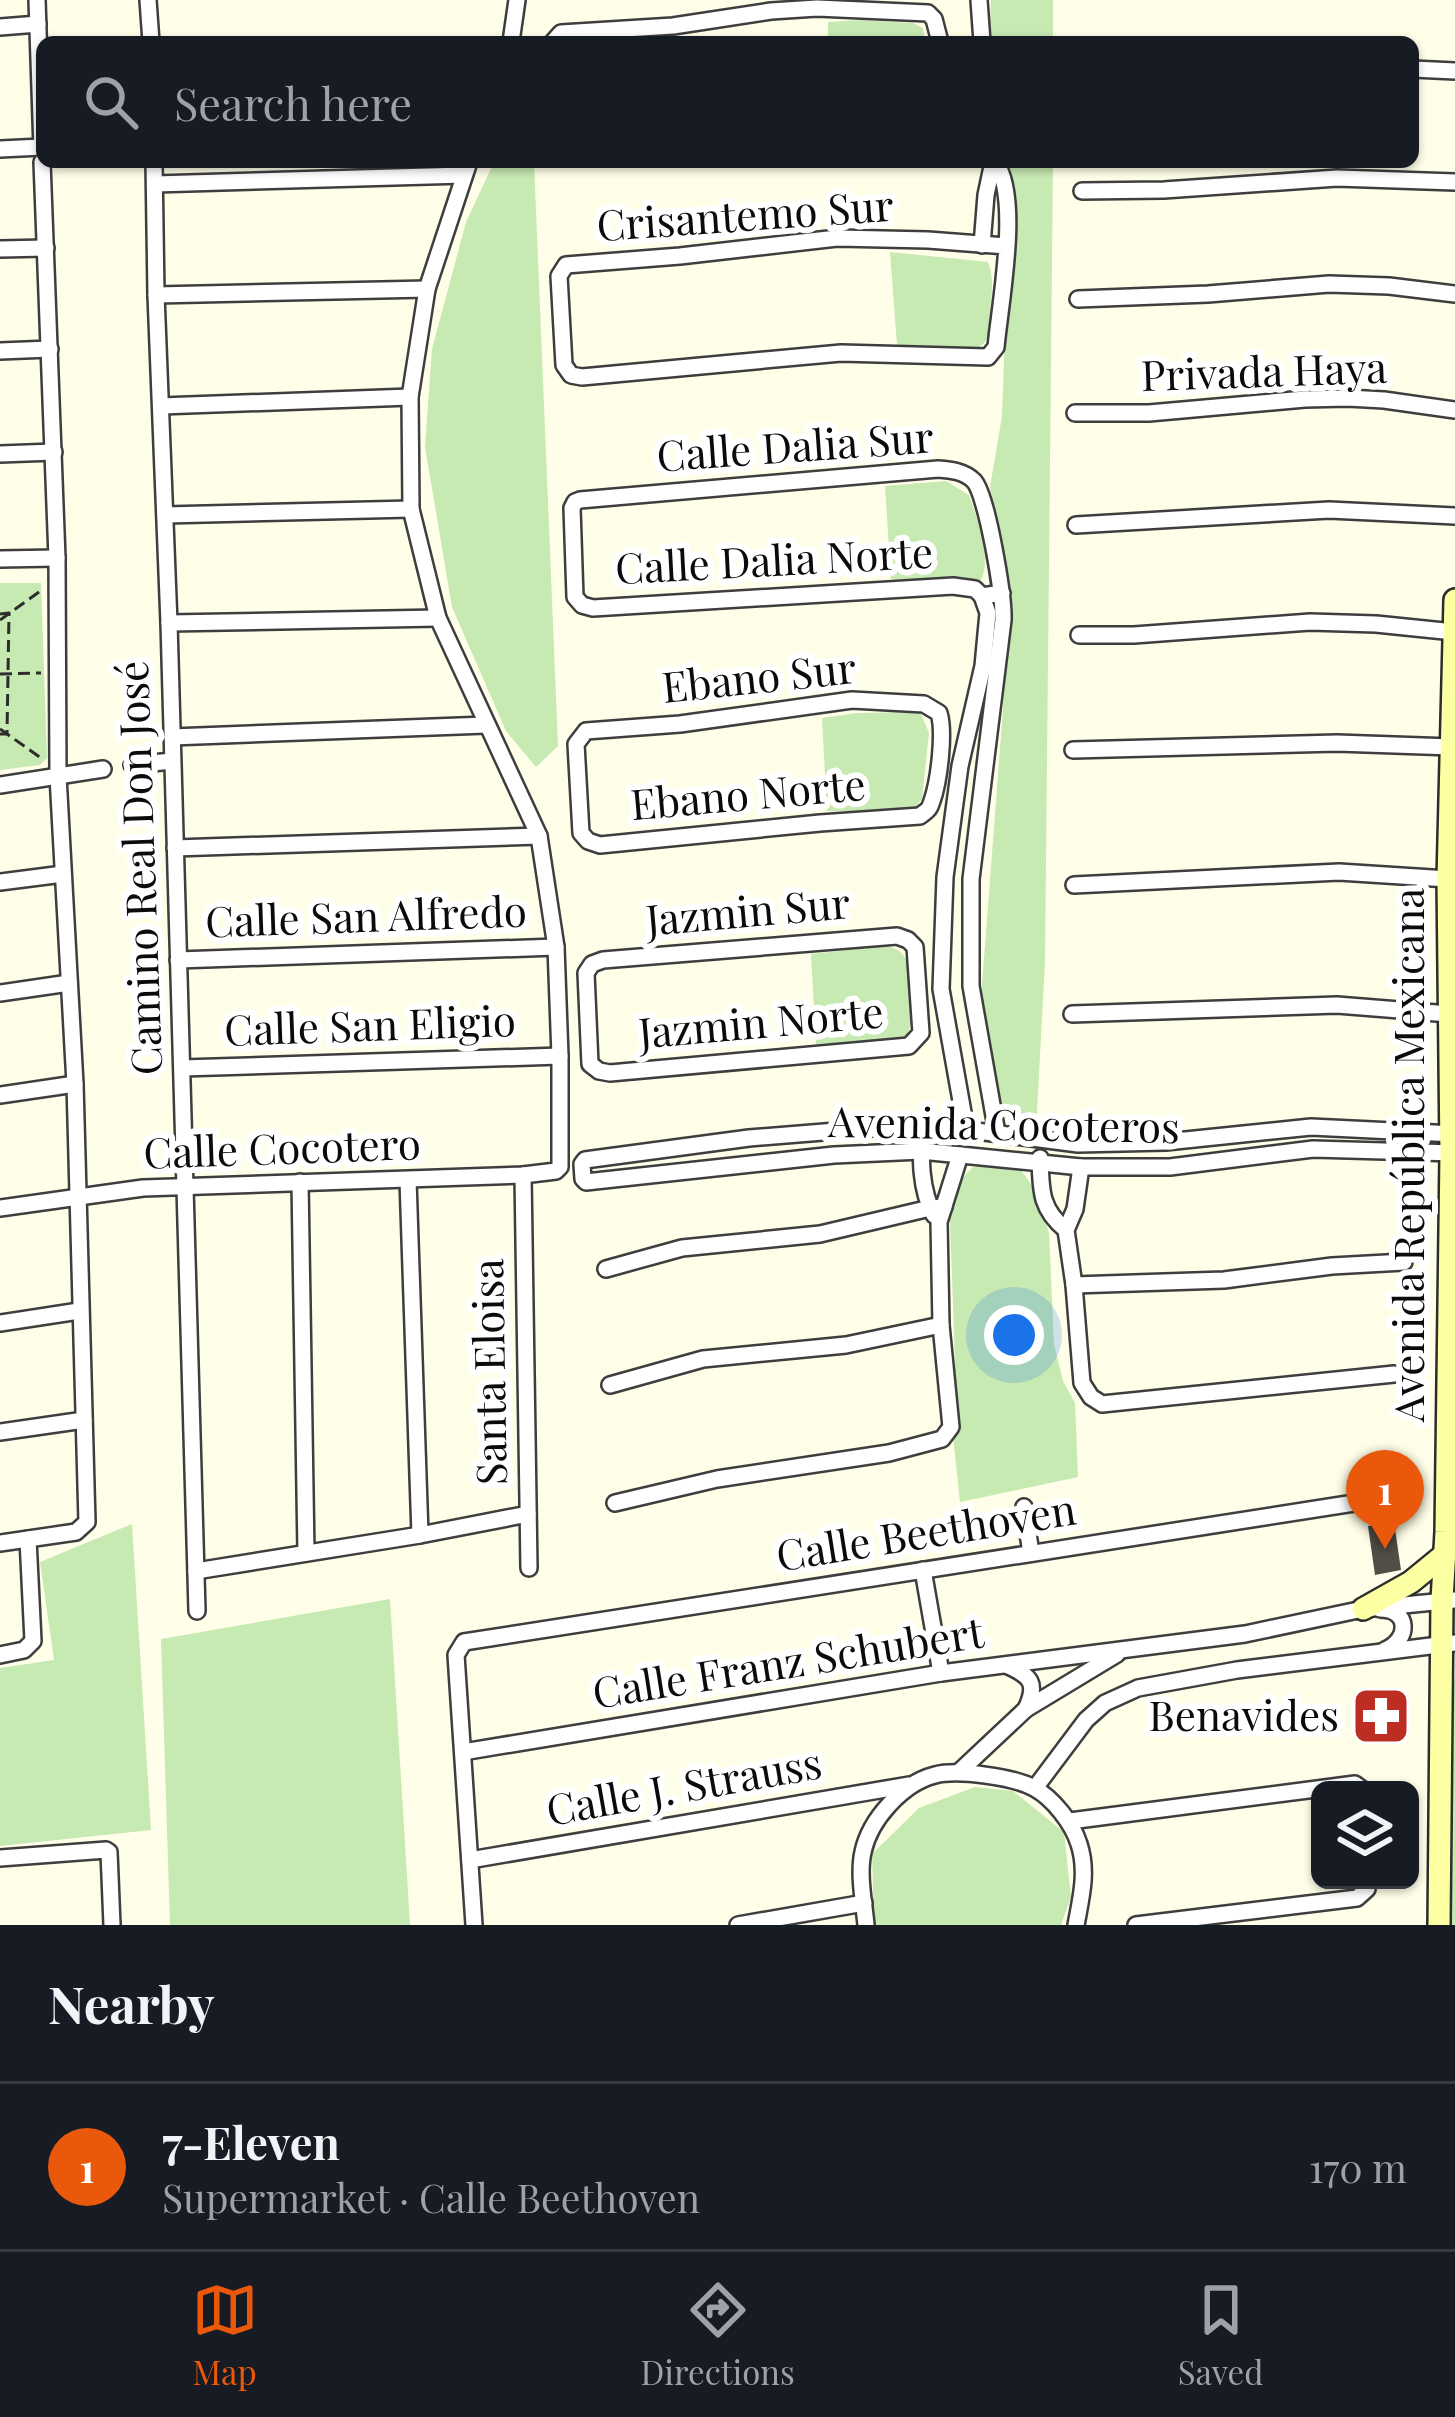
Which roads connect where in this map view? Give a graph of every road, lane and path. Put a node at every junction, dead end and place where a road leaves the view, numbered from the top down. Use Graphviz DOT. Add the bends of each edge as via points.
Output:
graph roads {
  1 [pos="37,0"];
  2 [pos="148,0"];
  3 [pos="517,0"];
  4 [pos="980,0"];
  5 [pos="38,24"];
  6 [pos="0,27"];
  7 [pos="38,36"];
  8 [pos="151,36"];
  9 [pos="512,36"];
  10 [pos="559,36"];
  11 [pos="938,36"];
  12 [pos="982,36"];
  13 [pos="1419,69"];
  14 [pos="1455,71"];
  15 [pos="36,148"];
  16 [pos="0,149"];
  17 [pos="43,168"];
  18 [pos="154,168"];
  19 [pos="993,168"];
  20 [pos="999,168"];
  21 [pos="467,169"];
  22 [pos="1455,182"];
  23 [pos="155,184"];
  24 [pos="1082,190"];
  25 [pos="982,245"];
  26 [pos="1006,246"];
  27 [pos="46,248"];
  28 [pos="0,249"];
  29 [pos="427,289"];
  30 [pos="1455,294"];
  31 [pos="156,296"];
  32 [pos="1078,299"];
  33 [pos="50,349"];
  34 [pos="0,351"];
  35 [pos="410,397"];
  36 [pos="161,406"];
  37 [pos="1455,410"];
  38 [pos="1075,413"];
  39 [pos="54,452"];
  40 [pos="0,454"];
  41 [pos="574,502"];
  42 [pos="411,509"];
  43 [pos="165,515"];
  44 [pos="1455,516"];
  45 [pos="1076,525"];
  46 [pos="56,558"];
  47 [pos="0,559"];
  48 [pos="45,587"];
  49 [pos="1002,592"];
  50 [pos="982,596"];
  51 [pos="1455,600"];
  52 [pos="9,614"];
  53 [pos="0,617"];
  54 [pos="438,618"];
  55 [pos="169,623"];
  56 [pos="1454,632"];
  57 [pos="1079,635"];
  58 [pos="991,667"];
  59 [pos="49,673"];
  60 [pos="1454,673"];
  61 [pos="0,674"];
  62 [pos="9,674"];
  63 [pos="486,725"];
  64 [pos="0,731"];
  65 [pos="8,734"];
  66 [pos="172,736"];
  67 [pos="1452,748"];
  68 [pos="1073,750"];
  69 [pos="172,761"];
  70 [pos="132,765"];
  71 [pos="938,766"];
  72 [pos="960,766"];
  73 [pos="986,767"];
  74 [pos="103,769"];
  75 [pos="55,771"];
  76 [pos="0,784"];
  77 [pos="577,784"];
  78 [pos="538,836"];
  79 [pos="175,848"];
  80 [pos="63,874"];
  81 [pos="1448,879"];
  82 [pos="0,882"];
  83 [pos="1074,885"];
  84 [pos="556,947"];
  85 [pos="178,960"];
  86 [pos="69,983"];
  87 [pos="971,986"];
  88 [pos="919,988"];
  89 [pos="941,989"];
  90 [pos="0,993"];
  91 [pos="586,1012"];
  92 [pos="1072,1014"];
  93 [pos="1449,1014"];
  94 [pos="560,1056"];
  95 [pos="182,1068"];
  96 [pos="75,1084"];
  97 [pos="0,1095"];
  98 [pos="922,1124"];
  99 [pos="966,1129"];
  100 [pos="997,1133"];
  101 [pos="1040,1141"];
  102 [pos="1453,1143"];
  103 [pos="921,1151"];
  104 [pos="960,1155"];
  105 [pos="1040,1164"];
  106 [pos="1081,1167"];
  107 [pos="523,1174"];
  108 [pos="408,1180"];
  109 [pos="300,1182"];
  110 [pos="187,1187"];
  111 [pos="79,1198"];
  112 [pos="0,1208"];
  113 [pos="938,1213"];
  114 [pos="1066,1230"];
  115 [pos="1404,1262"];
  116 [pos="606,1269"];
  117 [pos="1075,1285"];
  118 [pos="80,1311"];
  119 [pos="0,1323"];
  120 [pos="941,1324"];
  121 [pos="1394,1374"];
  122 [pos="610,1385"];
  123 [pos="1451,1390"];
  124 [pos="84,1420"];
  125 [pos="0,1432"];
  126 [pos="1451,1432"];
  127 [pos="1399,1496"];
  128 [pos="615,1503"];
  129 [pos="1024,1507"];
  130 [pos="528,1514"];
  131 [pos="420,1535"];
  132 [pos="28,1539"];
  133 [pos="0,1543"];
  134 [pos="1448,1545"];
  135 [pos="306,1552"];
  136 [pos="1030,1553"];
  137 [pos="529,1568"];
  138 [pos="923,1570"];
  139 [pos="196,1571"];
  140 [pos="1448,1600"];
  141 [pos="1364,1609"];
  142 [pos="197,1611"];
  143 [pos="1449,1643"];
  144 [pos="1125,1649"];
  145 [pos="1371,1654"];
  146 [pos="0,1655"];
  147 [pos="1004,1664"];
  148 [pos="941,1672"];
  149 [pos="1448,1682"];
  150 [pos="1026,1709"];
  151 [pos="990,1741"];
  152 [pos="463,1752"];
  153 [pos="960,1771"];
  154 [pos="1004,1779"];
  155 [pos="909,1785"];
  156 [pos="1034,1788"];
  157 [pos="1311,1790"];
  158 [pos="1070,1821"];
  159 [pos="0,1858"];
  160 [pos="470,1860"];
  161 [pos="1367,1889"];
  162 [pos="864,1903"];
  163 [pos="112,1925"];
  164 [pos="474,1925"];
  165 [pos="738,1925"];
  166 [pos="866,1925"];
  167 [pos="1076,1925"];
  168 [pos="1136,1925"];
  169 [pos="1439,1925"];
  1 -- 5 [label="street"];
  2 -- 8 [label="street"];
  3 -- 9 [label="street"];
  4 -- 12 [label="street"];
  5 -- 6 [label="street"];
  5 -- 7 [label="street"];
  10 -- 11 [label="street" via="817,8 925,12"];
  13 -- 14 [label="street"];
  15 -- 16 [label="street"];
  17 -- 27 [label="street"];
  18 -- 23 [label="street, Camino Real Don José"];
  19 -- 25 [label="street"];
  20 -- 26 [label="street"];
  21 -- 23 [label="street"];
  21 -- 29 [label="street"];
  22 -- 24 [label="street" via="1337,178"];
  23 -- 31 [label="street, Camino Real Don José"];
  25 -- 26 [label="street, Crisantemo Sur"];
  25 -- 26 [label="street, Crisantemo Sur" via="836,238 570,264 559,276 564,365 576,377 841,353 983,358 996,347"];
  27 -- 28 [label="street"];
  27 -- 33 [label="street"];
  29 -- 31 [label="street"];
  29 -- 35 [label="street"];
  30 -- 32 [label="street" via="1330,284"];
  31 -- 36 [label="street, Camino Real Don José"];
  33 -- 34 [label="street"];
  33 -- 39 [label="street"];
  35 -- 36 [label="street"];
  35 -- 42 [label="street"];
  36 -- 43 [label="street, Camino Real Don José"];
  37 -- 38 [label="street, Privada Haya" via="1348,398"];
  39 -- 40 [label="street"];
  39 -- 46 [label="street"];
  41 -- 49 [label="street, Calle Dalia Sur" via="954,470 980,490"];
  41 -- 50 [label="street, Calle Dalia Norte" via="575,597 587,607 953,586"];
  42 -- 43 [label="street"];
  42 -- 54 [label="street"];
  43 -- 55 [label="street, Camino Real Don José"];
  44 -- 45 [label="street" via="1329,510"];
  46 -- 47 [label="street"];
  46 -- 75 [label="street"];
  48 -- 52 [label="path"];
  49 -- 50 [label="street, Calle Dalia Norte"];
  49 -- 58 [label="street, Calle Dalia Sur"];
  50 -- 58 [label="street"];
  51 -- 56 [label="main road, Avenida República Mexicana"];
  52 -- 53 [label="path"];
  52 -- 62 [label="path"];
  54 -- 55 [label="street"];
  54 -- 63 [label="street"];
  55 -- 66 [label="street, Camino Real Don José"];
  56 -- 57 [label="street" via="1310,622"];
  56 -- 60 [label="main road, Avenida República Mexicana"];
  58 -- 72 [label="street"];
  58 -- 73 [label="street"];
  59 -- 62 [label="path"];
  60 -- 67 [label="main road, Avenida República Mexicana"];
  61 -- 62 [label="path"];
  62 -- 65 [label="path"];
  63 -- 66 [label="street"];
  63 -- 78 [label="street"];
  64 -- 65 [label="path"];
  65 -- 75 [label="path"];
  66 -- 69 [label="street, Camino Real Don José"];
  67 -- 68 [label="street"];
  67 -- 81 [label="main road, Avenida República Mexicana"];
  69 -- 70 [label="street"];
  69 -- 79 [label="street, Camino Real Don José"];
  71 -- 72 [label="street"];
  71 -- 77 [label="street, Ebano Norte" via="932,804 920,816 600,844 581,833"];
  71 -- 77 [label="street, Ebano Sur" via="939,713 924,704 852,700 586,731 576,744"];
  72 -- 73 [label="street"];
  72 -- 89 [label="street"];
  73 -- 87 [label="street" via="971,878"];
  74 -- 75 [label="street"];
  75 -- 76 [label="street"];
  75 -- 80 [label="street"];
  78 -- 79 [label="street"];
  78 -- 84 [label="street"];
  79 -- 85 [label="street, Camino Real Don José"];
  80 -- 82 [label="street"];
  80 -- 86 [label="street"];
  81 -- 83 [label="street" via="1339,872"];
  81 -- 93 [label="main road, Avenida República Mexicana"];
  84 -- 85 [label="street, Calle San Alfredo"];
  84 -- 94 [label="street"];
  85 -- 95 [label="street, Camino Real Don José"];
  86 -- 90 [label="street"];
  86 -- 96 [label="street"];
  87 -- 89 [label="street, Jazmin Norte"];
  87 -- 100 [label="street"];
  88 -- 89 [label="street, Jazmin Norte"];
  88 -- 91 [label="street, Jazmin Sur" via="915,947 897,936 603,960 586,973"];
  88 -- 91 [label="street, Jazmin Norte" via="922,1033 909,1046 610,1072 590,1064"];
  89 -- 99 [label="street"];
  92 -- 93 [label="street" via="1337,1005"];
  93 -- 102 [label="main road, Avenida República Mexicana"];
  94 -- 95 [label="street, Calle San Eligio"];
  94 -- 107 [label="street, Calle Cocotero" via="562,1161 556,1172"];
  95 -- 110 [label="street, Camino Real Don José"];
  96 -- 97 [label="street"];
  96 -- 111 [label="street"];
  98 -- 99 [label="street, Avenida Cocoteros"];
  98 -- 103 [label="street"];
  98 -- 103 [label="street, Avenida Cocoteros" via="749,1138 582,1164 586,1182"];
  99 -- 100 [label="street, Avenida Cocoteros"];
  100 -- 101 [label="street, Avenida Cocoteros"];
  101 -- 102 [label="street, Avenida Cocoteros" via="1166,1142 1312,1127"];
  101 -- 105 [label="street"];
  102 -- 106 [label="street, Avenida Cocoteros"];
  102 -- 123 [label="main road, Avenida República Mexicana"];
  103 -- 104 [label="street, Avenida Cocoteros"];
  103 -- 113 [label="street"];
  104 -- 105 [label="street, Avenida Cocoteros"];
  104 -- 113 [label="street"];
  105 -- 106 [label="street, Avenida Cocoteros"];
  105 -- 114 [label="street" via="1046,1207"];
  106 -- 114 [label="street"];
  107 -- 108 [label="street, Calle Cocotero"];
  107 -- 130 [label="street, Santa Eloisa"];
  108 -- 109 [label="street, Calle Cocotero"];
  108 -- 131 [label="street"];
  109 -- 110 [label="street, Calle Cocotero"];
  109 -- 135 [label="street"];
  110 -- 111 [label="street, Calle Cocotero"];
  110 -- 139 [label="street, Camino Real Don José"];
  111 -- 112 [label="street, Calle Cocotero"];
  111 -- 118 [label="street"];
  113 -- 116 [label="street" via="682,1248"];
  113 -- 120 [label="street"];
  114 -- 117 [label="street"];
  115 -- 117 [label="street"];
  117 -- 121 [label="street" via="1082,1383 1102,1404"];
  118 -- 119 [label="street"];
  118 -- 124 [label="street"];
  120 -- 122 [label="street" via="846,1345 703,1359"];
  120 -- 128 [label="street" via="951,1427 942,1439"];
  123 -- 126 [label="main road, Avenida República Mexicana"];
  124 -- 125 [label="street"];
  124 -- 132 [label="street" via="87,1522 76,1532"];
  126 -- 134 [label="main road, Avenida República Mexicana"];
  127 -- 136 [label="street, Calle Beethoven"];
  129 -- 136 [label="street"];
  130 -- 131 [label="street"];
  130 -- 137 [label="street, Santa Eloisa"];
  131 -- 135 [label="street"];
  132 -- 133 [label="street"];
  132 -- 146 [label="street" via="33,1641"];
  134 -- 140 [label="main road, Avenida República Mexicana"];
  134 -- 141 [label="main road" via="1411,1582"];
  135 -- 139 [label="street"];
  136 -- 138 [label="street, Calle Beethoven"];
  138 -- 148 [label="street"];
  138 -- 152 [label="street, Calle Beethoven" via="464,1642 456,1655"];
  139 -- 142 [label="street, Camino Real Don José"];
  140 -- 141 [label="street, Calle Franz Schubert"];
  140 -- 143 [label="main road, Avenida República Mexicana"];
  141 -- 144 [label="street, Calle Franz Schubert"];
  141 -- 145 [label="street" via="1390,1609 1402,1624 1399,1642"];
  143 -- 145 [label="street"];
  143 -- 149 [label="main road, Avenida República Mexicana"];
  144 -- 147 [label="street, Calle Franz Schubert"];
  144 -- 150 [label="street"];
  145 -- 156 [label="street" via="1138,1688 1086,1720"];
  147 -- 148 [label="street, Calle Franz Schubert"];
  147 -- 150 [label="street" via="1031,1681"];
  148 -- 152 [label="street, Calle Franz Schubert"];
  149 -- 169 [label="main road, Avenida República Mexicana"];
  150 -- 151 [label="street"];
  151 -- 153 [label="street"];
  151 -- 154 [label="street"];
  152 -- 160 [label="street"];
  153 -- 154 [label="street"];
  153 -- 155 [label="street, Calle J. Strauss"];
  154 -- 156 [label="street"];
  155 -- 160 [label="street, Calle J. Strauss"];
  155 -- 162 [label="street" via="869,1834"];
  156 -- 158 [label="street"];
  157 -- 158 [label="street"];
  158 -- 167 [label="street" via="1084,1880"];
  159 -- 163 [label="street" via="103,1848"];
  160 -- 164 [label="street"];
  161 -- 168 [label="street" via="1357,1898"];
  162 -- 165 [label="street"];
  162 -- 166 [label="street"];
}
